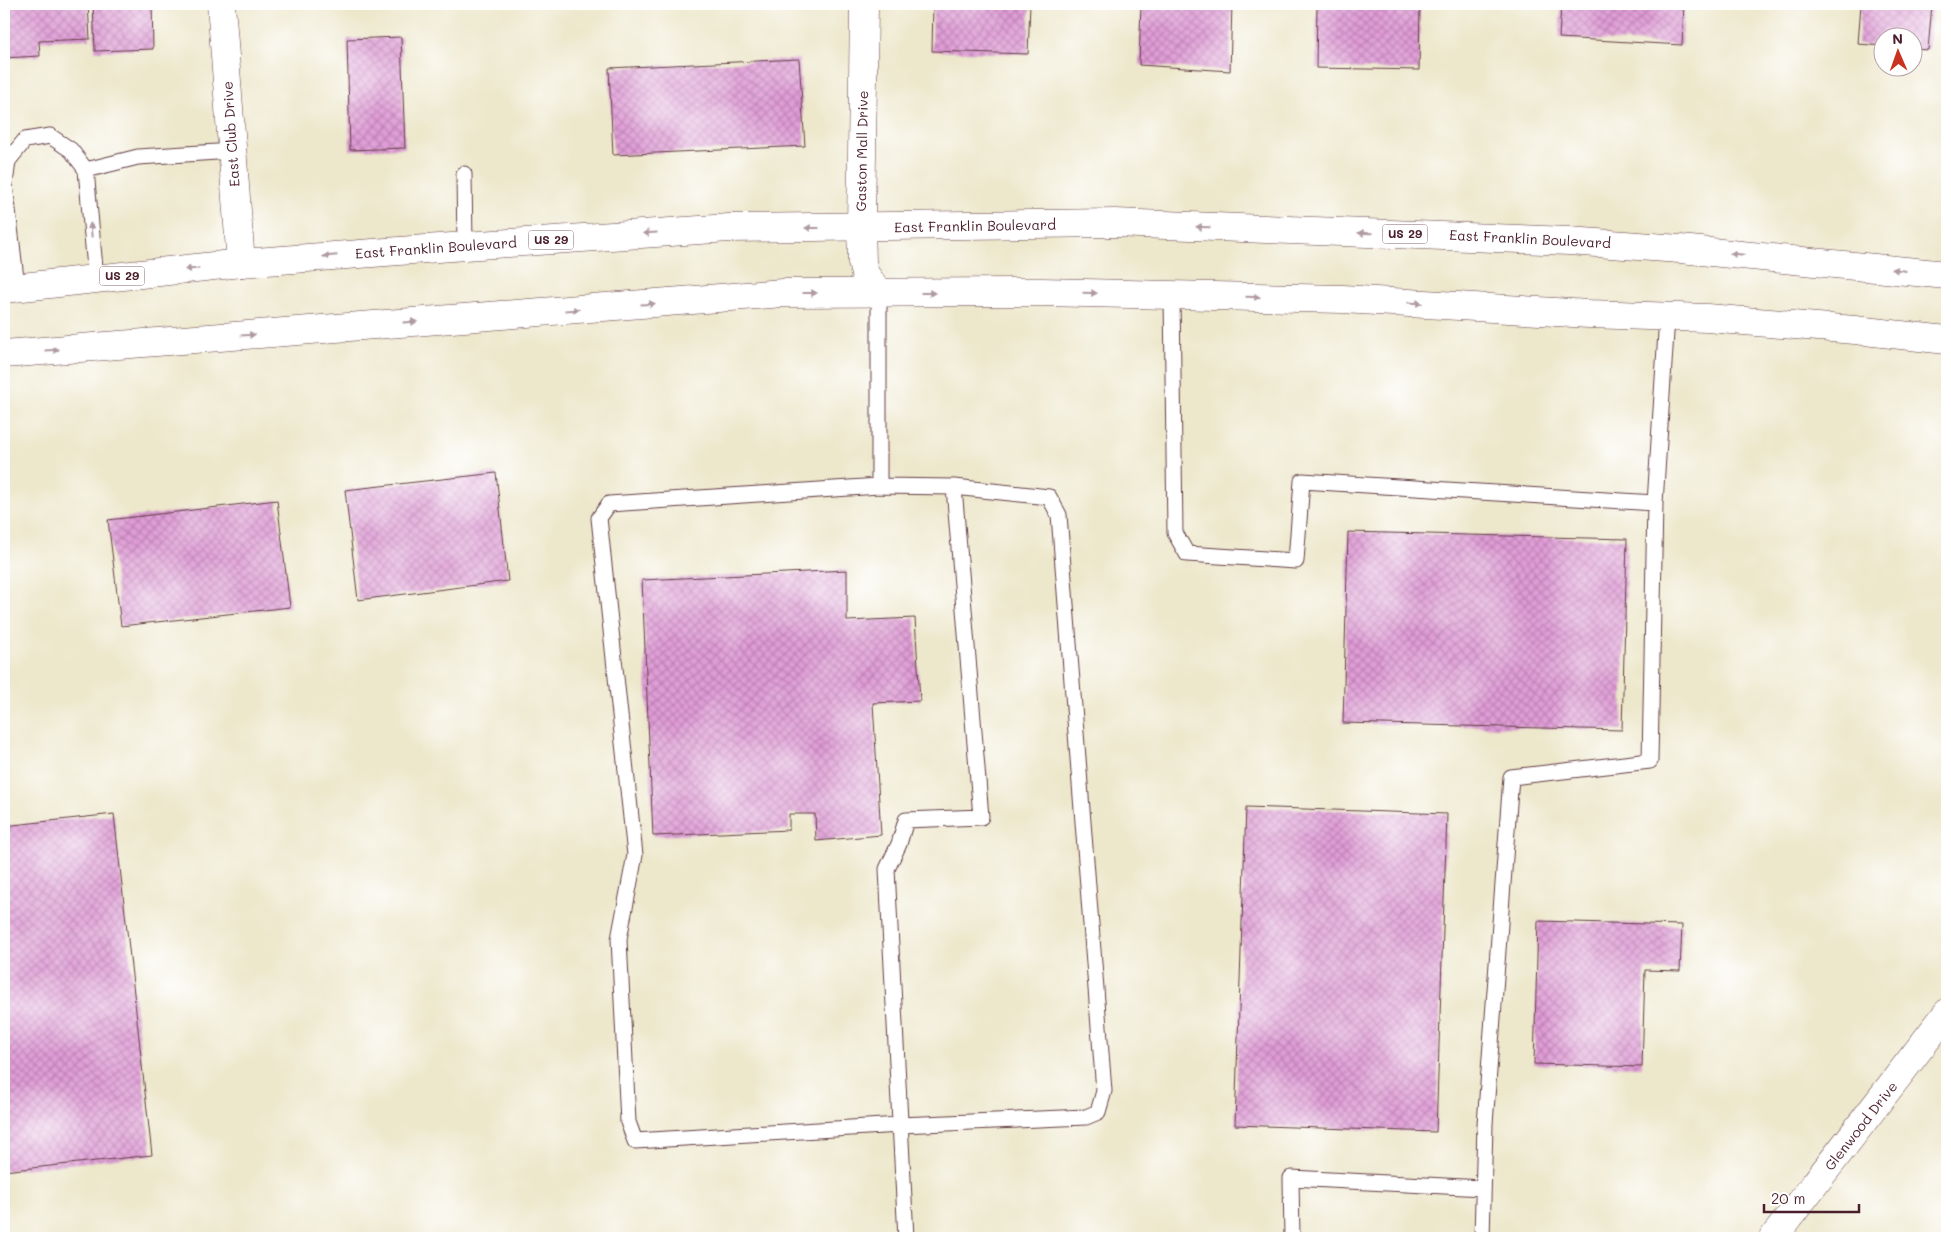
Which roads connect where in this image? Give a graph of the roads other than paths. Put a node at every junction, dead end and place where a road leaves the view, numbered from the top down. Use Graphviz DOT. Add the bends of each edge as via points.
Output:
graph roads {
  1 [pos="221,4"];
  2 [pos="864,4"];
  3 [pos="233,152"];
  4 [pos="86,170"];
  5 [pos="464,174"];
  6 [pos="861,228"];
  7 [pos="465,246"];
  8 [pos="241,263"];
  9 [pos="1947,275"];
  10 [pos="96,279"];
  11 [pos="10,288"];
  12 [pos="879,293"];
  13 [pos="1172,295"];
  14 [pos="1667,317"];
  15 [pos="1947,328"];
  16 [pos="1918,337"];
  17 [pos="1947,340"];
  18 [pos="4,354"];
  19 [pos="879,486"];
  20 [pos="954,487"];
  21 [pos="1655,503"];
  22 [pos="1947,1013"];
  23 [pos="900,1125"];
  24 [pos="1483,1188"];
  25 [pos="906,1238"];
  26 [pos="1292,1238"];
  27 [pos="1482,1238"];
  28 [pos="1773,1238"];
  1 -- 3 [label="main road, East Club Drive"];
  2 -- 6 [label="main road, Gaston Mall Drive"];
  3 -- 4 [label="lane" via="138,157"];
  3 -- 8 [label="main road, East Club Drive"];
  10 -- 4 [label="lane, one-way"];
  4 -- 11 [label="lane" via="71,150 50,136 25,140 8,161 5,184"];
  5 -- 7 [label="lane"];
  6 -- 7 [label="main road, East Franklin Boulevard / US 29, one-way" via="729,228"];
  9 -- 6 [label="main road, East Franklin Boulevard / US 29, one-way" via="1568,240 1115,223"];
  6 -- 12 [label="main road, Gaston Mall Drive" via="865,274"];
  7 -- 8 [label="main road, East Franklin Boulevard / US 29, one-way"];
  8 -- 10 [label="main road, East Franklin Boulevard / US 29, one-way"];
  10 -- 11 [label="main road, East Franklin Boulevard / US 29"];
  12 -- 13 [label="main road, one-way"];
  18 -- 12 [label="main road, one-way" via="783,293"];
  12 -- 19 [label="lane"];
  13 -- 14 [label="main road, one-way" via="1343,299"];
  13 -- 21 [label="lane" via="1175,533 1187,554 1296,561 1302,481"];
  14 -- 16 [label="main road"];
  14 -- 21 [label="lane"];
  15 -- 16 [label="main road"];
  16 -- 17 [label="main road"];
  19 -- 20 [label="lane"];
  19 -- 23 [label="lane" via="609,504 599,518 635,855 619,939 628,1122 635,1141"];
  20 -- 23 [label="lane" via="981,818 906,820 887,869"];
  20 -- 23 [label="lane" via="1049,496 1058,514 1104,1091 1098,1112 1086,1117"];
  21 -- 24 [label="lane" via="1650,761 1511,777"];
  22 -- 28 [label="main road, Glenwood Drive"];
  23 -- 25 [label="lane"];
  24 -- 26 [label="lane" via="1291,1178"];
  24 -- 27 [label="lane"];
}
